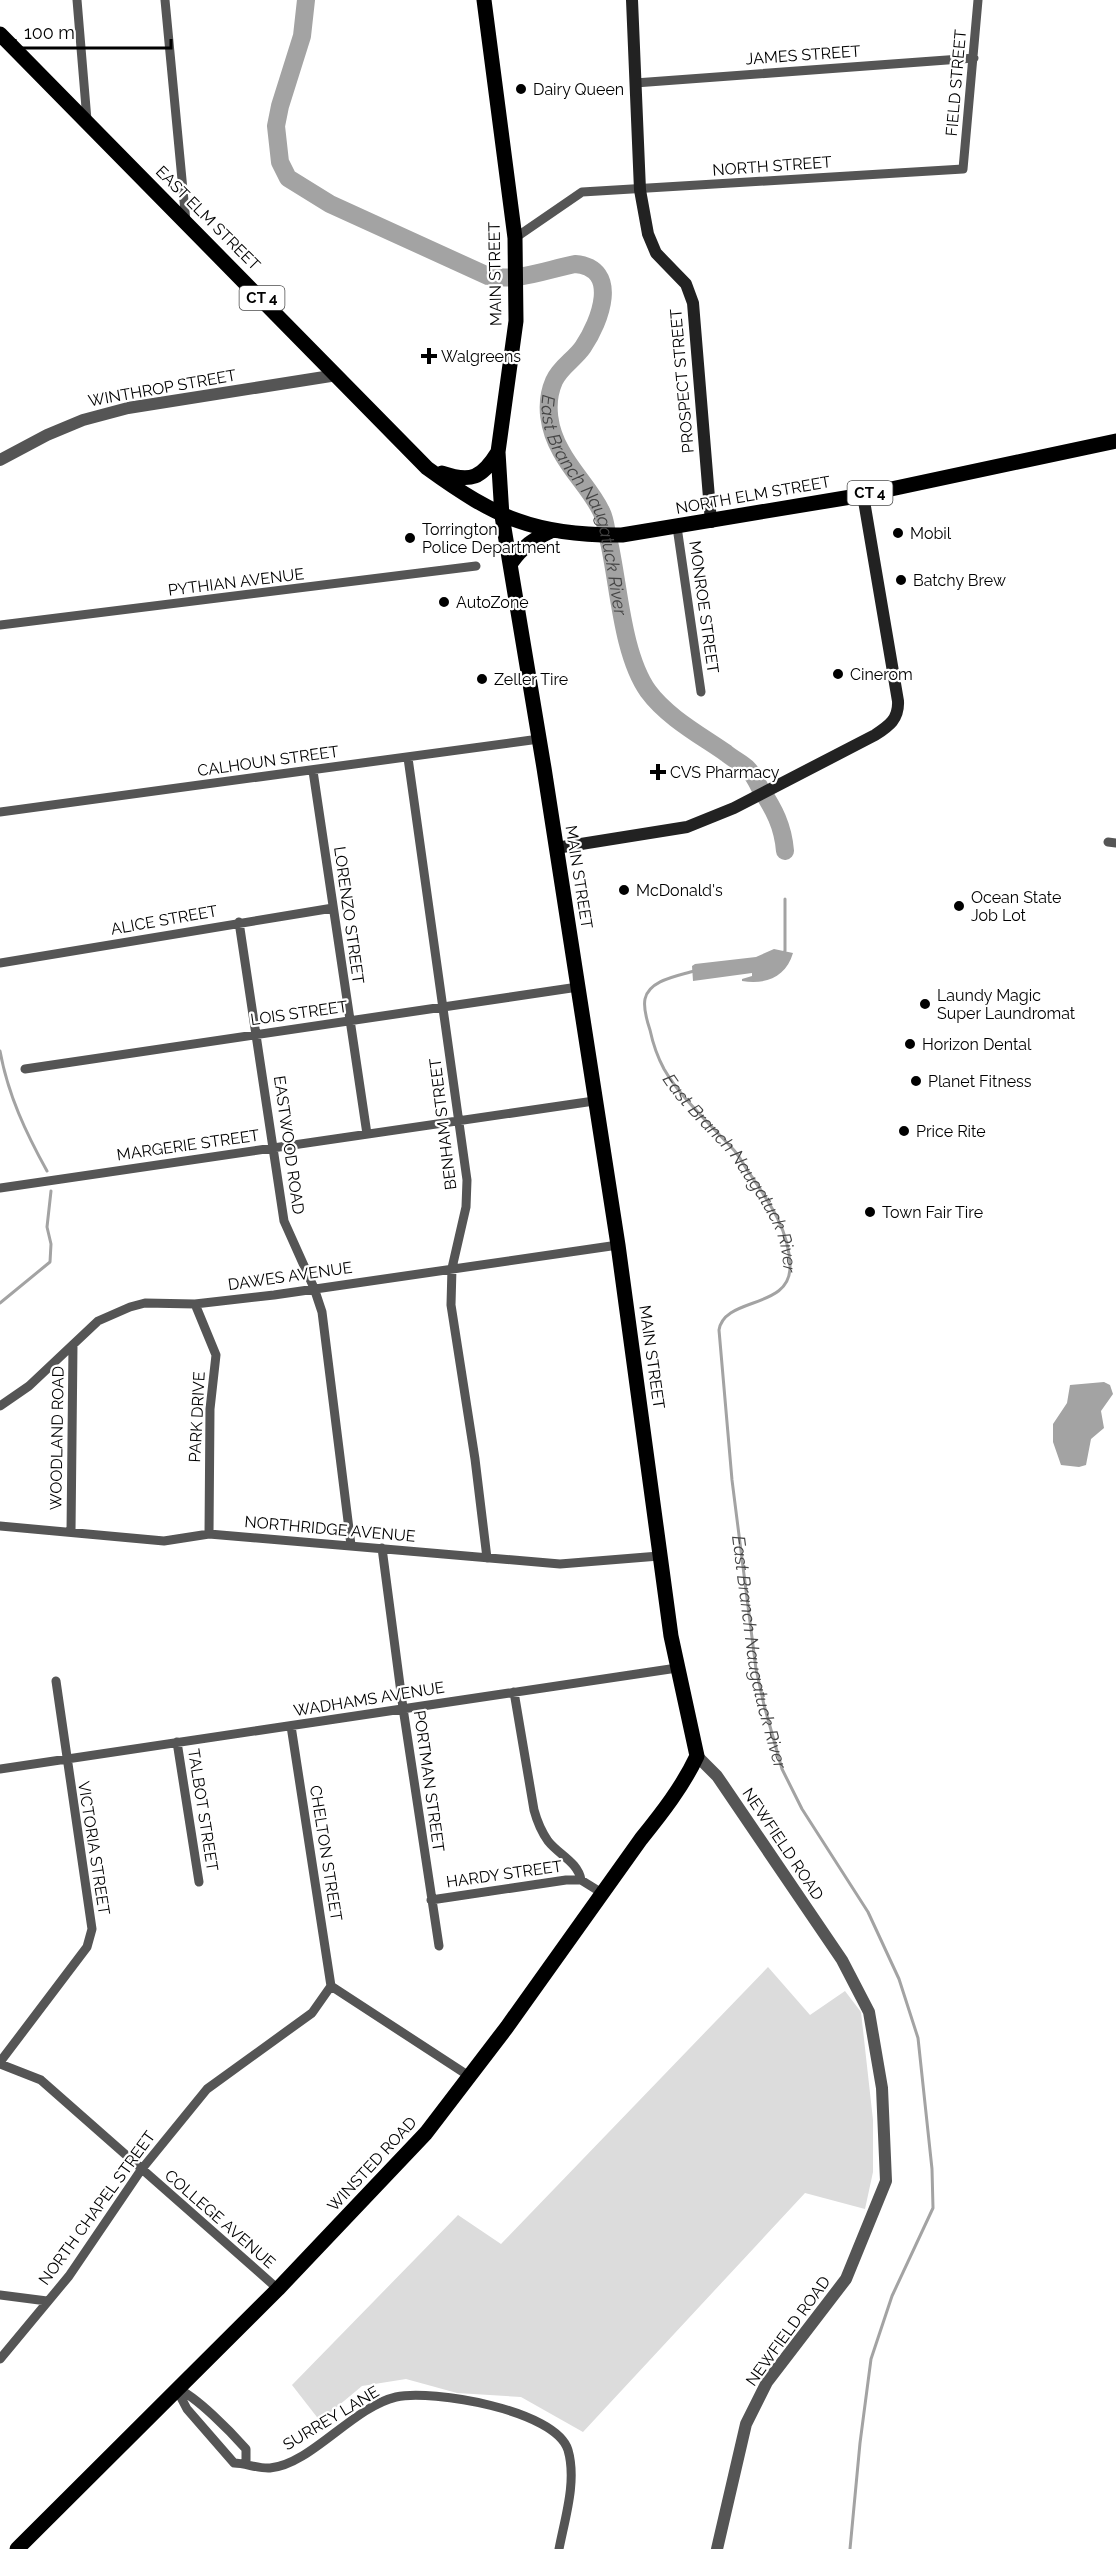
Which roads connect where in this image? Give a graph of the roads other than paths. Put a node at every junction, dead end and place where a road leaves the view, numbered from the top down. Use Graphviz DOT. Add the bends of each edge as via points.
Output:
graph roads {
  1 [pos="77,0"];
  2 [pos="165,0"];
  3 [pos="484,0"];
  4 [pos="632,0"];
  5 [pos="978,0"];
  6 [pos="0,34"];
  7 [pos="974,58"];
  8 [pos="635,83"];
  9 [pos="87,121"];
  10 [pos="963,169"];
  11 [pos="640,190"];
  12 [pos="186,222"];
  13 [pos="515,238"];
  14 [pos="337,375"];
  15 [pos="1116,441"];
  16 [pos="498,452"];
  17 [pos="0,460"];
  18 [pos="427,468"];
  19 [pos="863,495"];
  20 [pos="502,516"];
  21 [pos="711,522"];
  22 [pos="677,527"];
  23 [pos="551,531"];
  24 [pos="511,562"];
  25 [pos="476,566"];
  26 [pos="0,626"];
  27 [pos="701,692"];
  28 [pos="539,739"];
  29 [pos="408,758"];
  30 [pos="313,771"];
  31 [pos="0,812"];
  32 [pos="556,848"];
  33 [pos="333,908"];
  34 [pos="239,922"];
  35 [pos="0,963"];
  36 [pos="578,987"];
  37 [pos="444,1006"];
  38 [pos="350,1021"];
  39 [pos="258,1034"];
  40 [pos="25,1069"];
  41 [pos="594,1101"];
  42 [pos="460,1121"];
  43 [pos="367,1134"];
  44 [pos="274,1147"];
  45 [pos="0,1188"];
  46 [pos="618,1245"];
  47 [pos="452,1268"];
  48 [pos="314,1288"];
  49 [pos="195,1304"];
  50 [pos="73,1345"];
  51 [pos="0,1406"];
  52 [pos="0,1526"];
  53 [pos="71,1533"];
  54 [pos="209,1534"];
  55 [pos="351,1545"];
  56 [pos="382,1548"];
  57 [pos="659,1556"];
  58 [pos="487,1558"];
  59 [pos="677,1668"];
  60 [pos="56,1681"];
  61 [pos="514,1692"];
  62 [pos="403,1708"];
  63 [pos="291,1726"];
  64 [pos="177,1742"];
  65 [pos="697,1756"];
  66 [pos="66,1759"];
  67 [pos="0,1769"];
  68 [pos="581,1880"];
  69 [pos="199,1882"];
  70 [pos="602,1893"];
  71 [pos="431,1900"];
  72 [pos="439,1946"];
  73 [pos="331,1986"];
  74 [pos="0,2063"];
  75 [pos="469,2076"];
  76 [pos="141,2170"];
  77 [pos="278,2289"];
  78 [pos="0,2295"];
  79 [pos="47,2301"];
  80 [pos="0,2359"];
  81 [pos="176,2388"];
  82 [pos="246,2463"];
  83 [pos="17,2549"];
  84 [pos="559,2549"];
  85 [pos="717,2549"];
  1 -- 9 [label="street"];
  2 -- 12 [label="street"];
  3 -- 13 [label="main road, MAIN STREET"];
  4 -- 8 [label="main road, PROSPECT STREET"];
  5 -- 7 [label="street, FIELD STREET"];
  6 -- 9 [label="main road, EAST ELM STREET / CT 4"];
  7 -- 8 [label="street, JAMES STREET"];
  7 -- 10 [label="street, FIELD STREET"];
  8 -- 11 [label="main road, PROSPECT STREET"];
  9 -- 12 [label="main road, EAST ELM STREET / CT 4"];
  10 -- 11 [label="street, NORTH STREET"];
  11 -- 13 [label="street, NORTH STREET" via="582,192"];
  11 -- 21 [label="main road, PROSPECT STREET" via="648,234 656,253 686,284 693,303"];
  12 -- 14 [label="main road, EAST ELM STREET / CT 4"];
  13 -- 16 [label="main road, MAIN STREET" via="516,321"];
  14 -- 17 [label="street, WINTHROP STREET" via="128,408 83,420"];
  14 -- 18 [label="main road, EAST ELM STREET / CT 4"];
  15 -- 19 [label="main road, NORTH ELM STREET / CT 4"];
  16 -- 18 [label="main road" via="489,467 471,477 460,479"];
  16 -- 20 [label="main road, MAIN STREET"];
  18 -- 20 [label="main road, EAST ELM STREET / CT 4"];
  19 -- 21 [label="main road, NORTH ELM STREET / CT 4"];
  19 -- 32 [label="main road" via="898,695 896,717 875,735 687,827"];
  20 -- 23 [label="main road, NORTH ELM STREET / CT 4"];
  20 -- 24 [label="main road, MAIN STREET"];
  21 -- 22 [label="main road, NORTH ELM STREET / CT 4"];
  22 -- 23 [label="main road, NORTH ELM STREET / CT 4" via="622,535"];
  22 -- 27 [label="street, MONROE STREET"];
  23 -- 24 [label="main road" via="526,546"];
  24 -- 28 [label="main road, MAIN STREET"];
  25 -- 26 [label="street, PYTHIAN AVENUE"];
  28 -- 29 [label="street, CALHOUN STREET"];
  28 -- 32 [label="main road, MAIN STREET"];
  29 -- 30 [label="street, CALHOUN STREET"];
  29 -- 37 [label="street, BENHAM STREET"];
  30 -- 31 [label="street, CALHOUN STREET"];
  30 -- 33 [label="street, LORENZO STREET"];
  32 -- 36 [label="main road, MAIN STREET"];
  33 -- 34 [label="street, ALICE STREET"];
  33 -- 38 [label="street, LORENZO STREET"];
  34 -- 35 [label="street, ALICE STREET"];
  34 -- 39 [label="street, EASTWOOD ROAD"];
  36 -- 37 [label="street, LOIS STREET"];
  36 -- 41 [label="main road, MAIN STREET"];
  37 -- 38 [label="street, LOIS STREET"];
  37 -- 42 [label="street, BENHAM STREET"];
  38 -- 39 [label="street, LOIS STREET"];
  38 -- 43 [label="street, LORENZO STREET"];
  39 -- 40 [label="street, LOIS STREET"];
  39 -- 44 [label="street, EASTWOOD ROAD"];
  41 -- 42 [label="street, MARGERIE STREET"];
  41 -- 46 [label="main road, MAIN STREET"];
  42 -- 43 [label="street, MARGERIE STREET"];
  42 -- 47 [label="street, BENHAM STREET" via="466,1207"];
  43 -- 44 [label="street, MARGERIE STREET"];
  44 -- 45 [label="street, MARGERIE STREET"];
  44 -- 48 [label="street, EASTWOOD ROAD" via="284,1221"];
  46 -- 47 [label="street, DAWES AVENUE"];
  46 -- 57 [label="main road, MAIN STREET"];
  47 -- 48 [label="street, DAWES AVENUE"];
  47 -- 58 [label="street, BENHAM STREET" via="451,1305"];
  48 -- 49 [label="street, DAWES AVENUE"];
  48 -- 55 [label="street, EASTWOOD ROAD" via="322,1312"];
  49 -- 50 [label="street, DAWES AVENUE" via="130,1307 98,1321"];
  49 -- 54 [label="street, PARK DRIVE" via="216,1355 210,1409"];
  50 -- 51 [label="street, DAWES AVENUE" via="29,1386"];
  50 -- 53 [label="street, WOODLAND ROAD"];
  52 -- 53 [label="street, NORTHRIDGE AVENUE"];
  53 -- 54 [label="street, NORTHRIDGE AVENUE" via="164,1541"];
  54 -- 55 [label="street, NORTHRIDGE AVENUE"];
  55 -- 56 [label="street, NORTHRIDGE AVENUE"];
  56 -- 58 [label="street, NORTHRIDGE AVENUE"];
  56 -- 62 [label="street, PORTMAN STREET"];
  57 -- 58 [label="street, NORTHRIDGE AVENUE" via="560,1564"];
  57 -- 59 [label="main road, MAIN STREET"];
  59 -- 61 [label="street, WADHAMS AVENUE"];
  59 -- 65 [label="main road, MAIN STREET"];
  60 -- 66 [label="street, VICTORIA STREET"];
  61 -- 62 [label="street, WADHAMS AVENUE"];
  61 -- 68 [label="street" via="539,1827 579,1870"];
  62 -- 63 [label="street, WADHAMS AVENUE"];
  62 -- 71 [label="street, PORTMAN STREET"];
  63 -- 64 [label="street, WADHAMS AVENUE"];
  63 -- 73 [label="street, CHELTON STREET"];
  64 -- 66 [label="street, WADHAMS AVENUE"];
  64 -- 69 [label="street, TALBOT STREET"];
  65 -- 70 [label="main road, WINSTED ROAD" via="689,1774"];
  65 -- 85 [label="street, NEWFIELD ROAD" via="717,1776 813,1916 842,1960 868,2012 882,2088 886,2181 846,2279 767,2382 746,2424"];
  66 -- 67 [label="street, WADHAMS AVENUE"];
  66 -- 74 [label="street, VICTORIA STREET" via="92,1929 87,1947"];
  68 -- 70 [label="street"];
  68 -- 71 [label="street, HARDY STREET"];
  70 -- 75 [label="main road, WINSTED ROAD"];
  71 -- 72 [label="street, PORTMAN STREET"];
  73 -- 75 [label="street"];
  73 -- 76 [label="street, NORTH CHAPEL STREET" via="312,2013 207,2089"];
  74 -- 76 [label="street, COLLEGE AVENUE" via="41,2080"];
  75 -- 77 [label="main road, WINSTED ROAD" via="426,2133"];
  76 -- 77 [label="street, COLLEGE AVENUE"];
  76 -- 79 [label="street, NORTH CHAPEL STREET" via="69,2276"];
  77 -- 81 [label="main road, WINSTED ROAD"];
  78 -- 79 [label="street"];
  79 -- 80 [label="street, NORTH CHAPEL STREET"];
  81 -- 82 [label="street, SURREY LANE" via="187,2409 234,2463"];
  81 -- 82 [label="street" via="233,2435 246,2449"];
  81 -- 83 [label="main road, WINSTED ROAD"];
  82 -- 84 [label="street, SURREY LANE" via="269,2468 295,2460 377,2404 398,2397 447,2397 511,2410 556,2434 567,2448 571,2473"];
}
